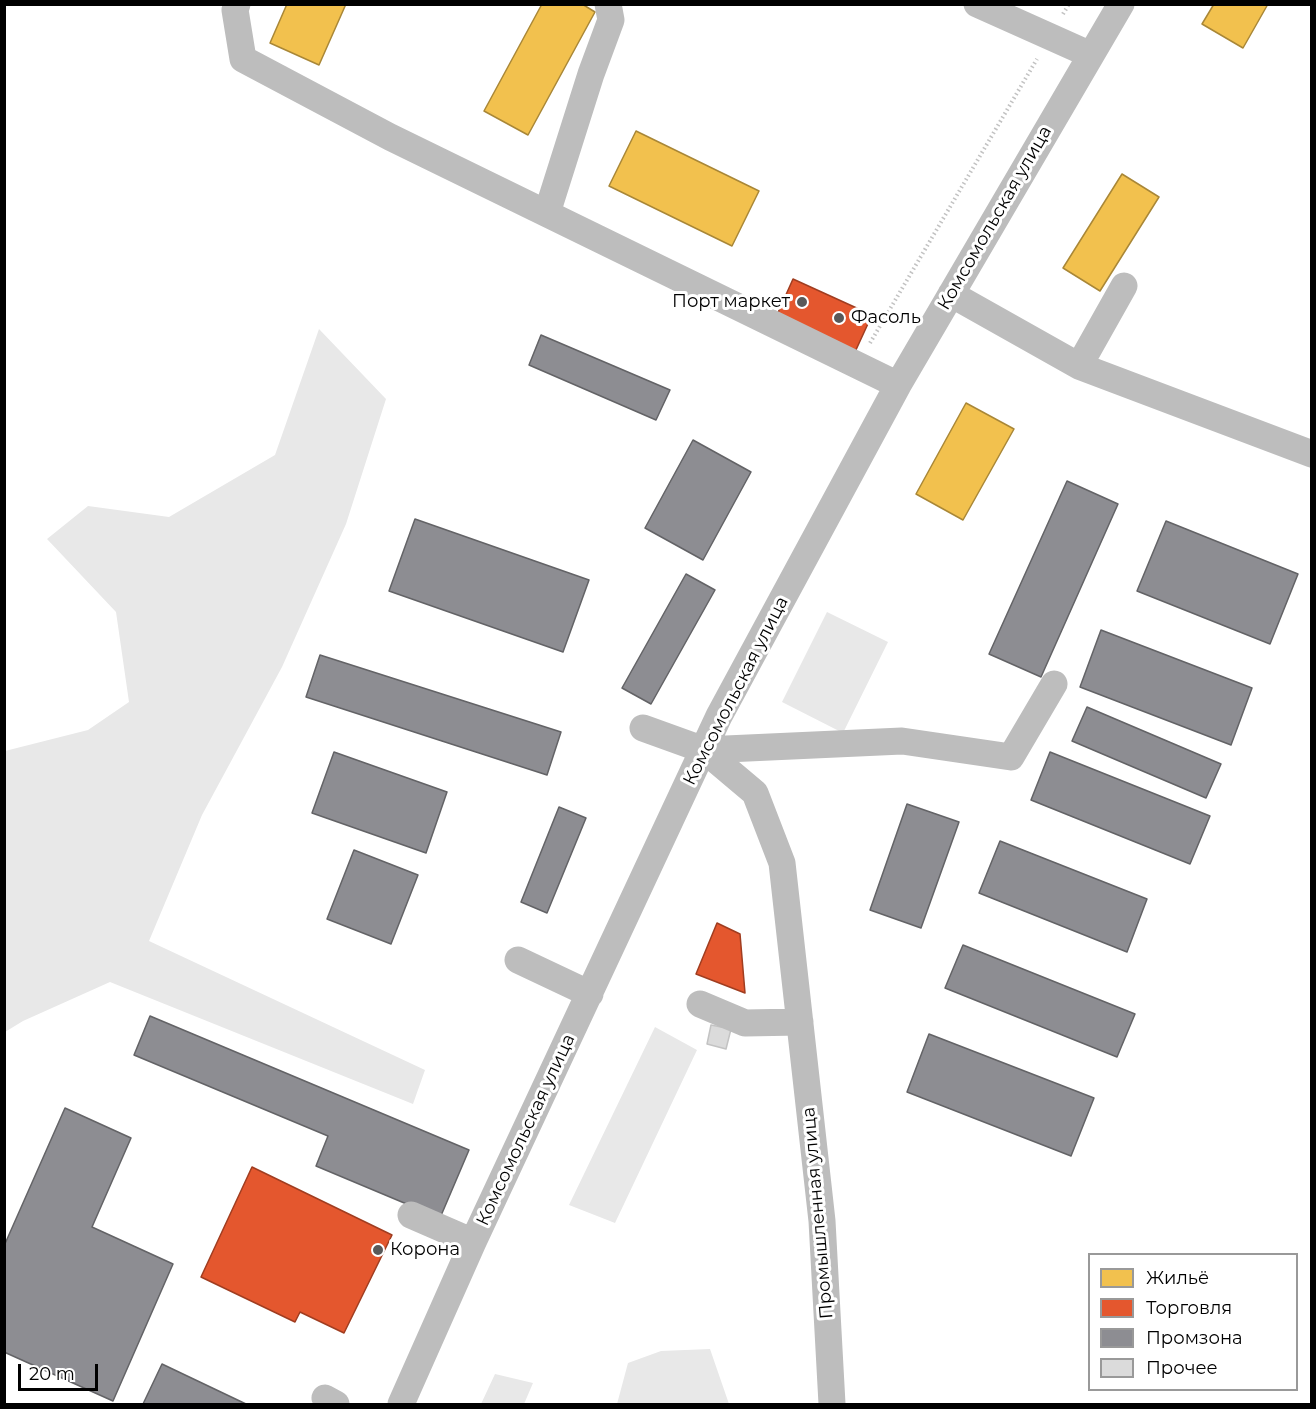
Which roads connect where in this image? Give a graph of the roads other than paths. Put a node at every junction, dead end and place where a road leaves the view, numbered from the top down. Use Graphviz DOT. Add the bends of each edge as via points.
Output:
graph roads {
  1 [pos="237,4"];
  2 [pos="608,4"];
  3 [pos="977,4"];
  4 [pos="1120,4"];
  5 [pos="1091,55"];
  6 [pos="547,213"];
  7 [pos="1124,286"];
  8 [pos="951,294"];
  9 [pos="1079,366"];
  10 [pos="898,385"];
  11 [pos="1311,454"];
  12 [pos="1054,684"];
  13 [pos="643,728"];
  14 [pos="704,750"];
  15 [pos="518,960"];
  16 [pos="590,994"];
  17 [pos="700,1004"];
  18 [pos="800,1022"];
  19 [pos="411,1215"];
  20 [pos="473,1242"];
  21 [pos="401,1404"];
  22 [pos="831,1404"];
  1 -- 6 [label="street" via="243,59 390,137"];
  2 -- 6 [label="street" via="611,20"];
  3 -- 5 [label="street"];
  4 -- 5 [label="street, Комсомольская улица"];
  5 -- 8 [label="street, Комсомольская улица"];
  6 -- 10 [label="street"];
  7 -- 9 [label="street"];
  8 -- 9 [label="street"];
  8 -- 10 [label="street, Комсомольская улица"];
  9 -- 11 [label="street"];
  10 -- 14 [label="street, Комсомольская улица"];
  12 -- 14 [label="street" via="1011,757 902,741"];
  13 -- 14 [label="street"];
  14 -- 16 [label="street, Комсомольская улица"];
  14 -- 18 [label="street, Промышленная улица" via="755,793 782,863"];
  15 -- 16 [label="street"];
  16 -- 20 [label="street, Комсомольская улица"];
  17 -- 18 [label="street" via="745,1023"];
  18 -- 22 [label="street, Промышленная улица" via="822,1221"];
  19 -- 20 [label="street"];
  20 -- 21 [label="street, Комсомольская улица"];
}
